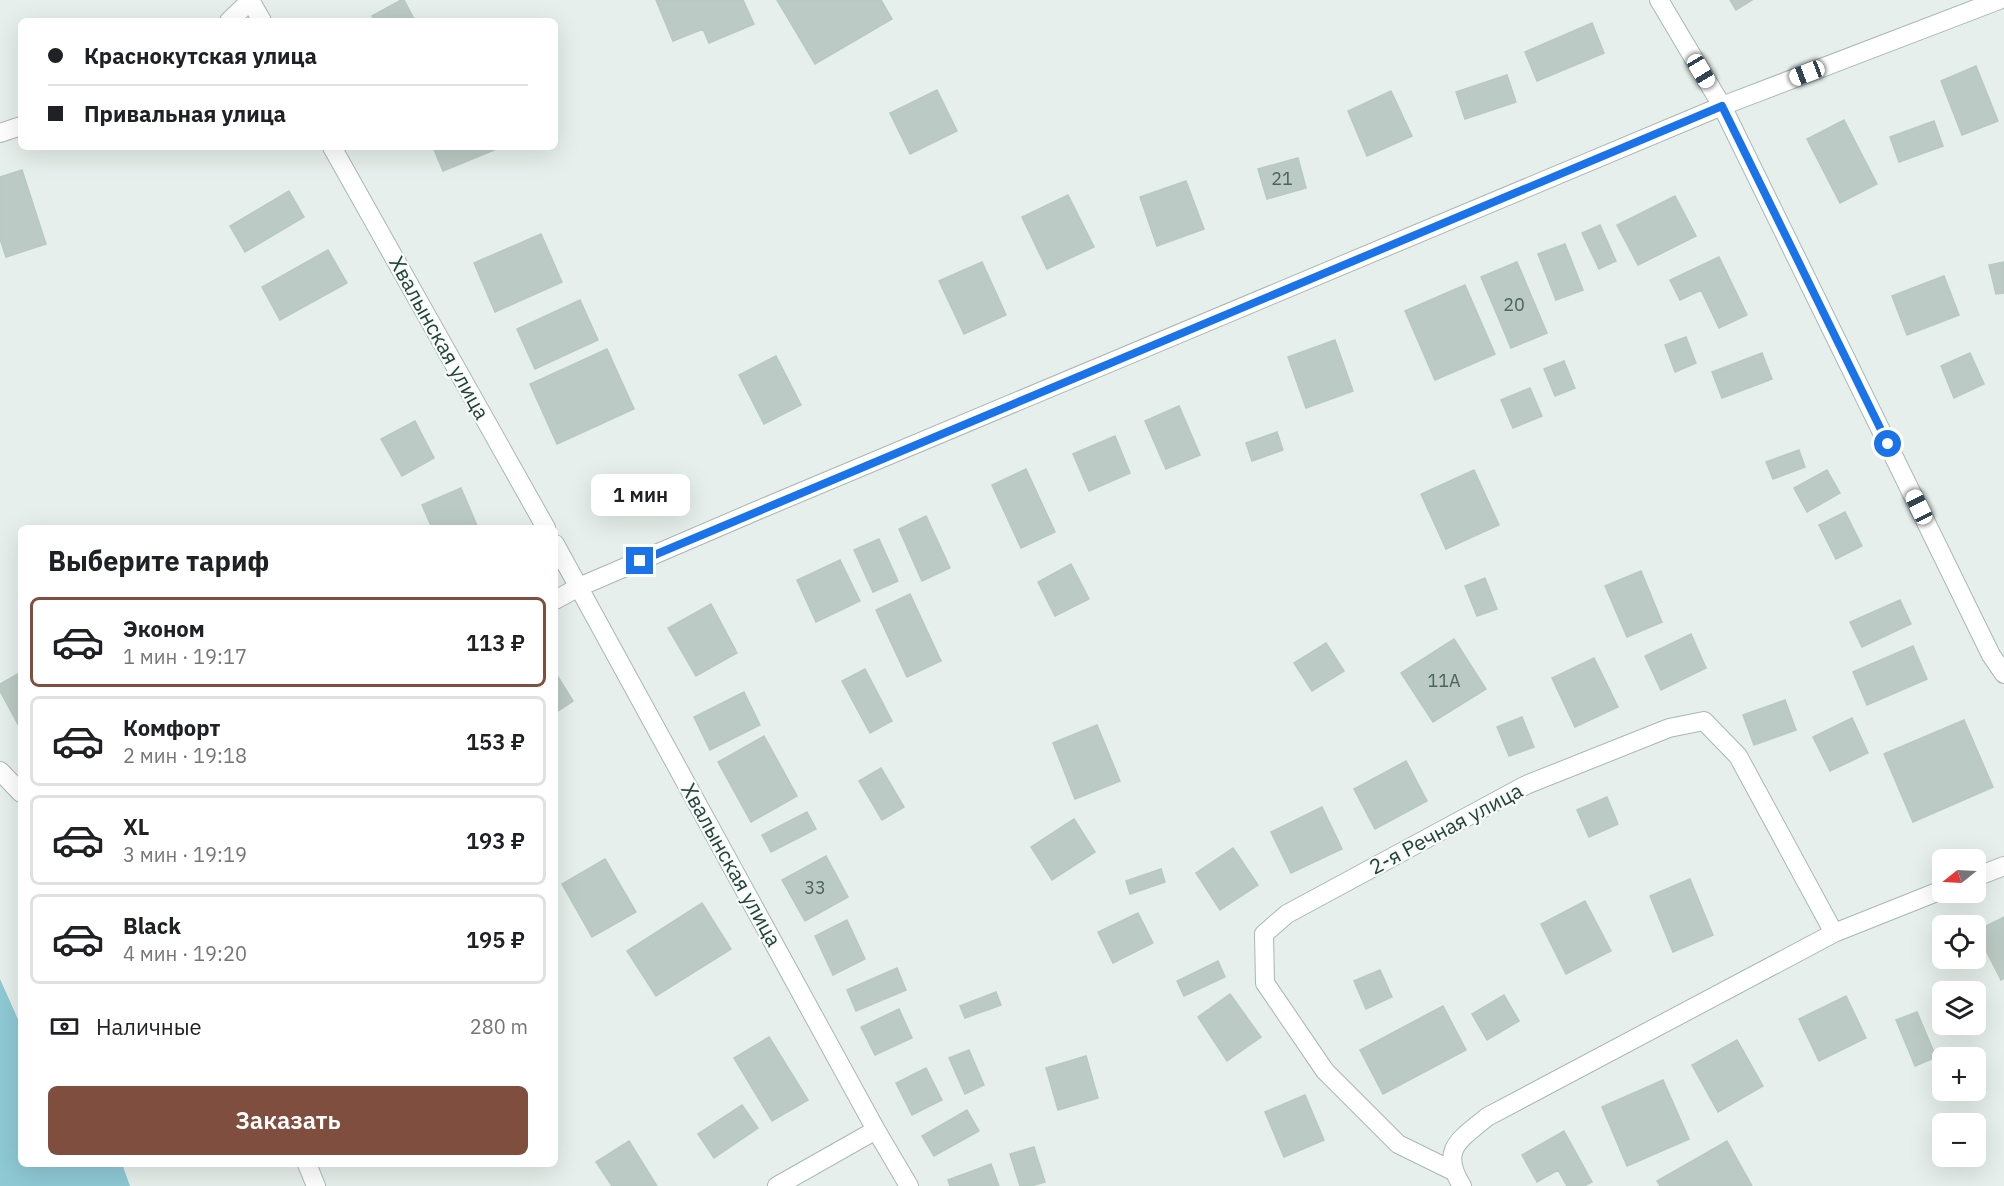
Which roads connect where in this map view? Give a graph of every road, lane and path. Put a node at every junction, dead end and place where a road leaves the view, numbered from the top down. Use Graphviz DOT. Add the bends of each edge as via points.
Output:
graph roads {
  1 [pos="250,0"];
  2 [pos="1659,0"];
  3 [pos="1999,0"];
  4 [pos="233,18"];
  5 [pos="260,18"];
  6 [pos="1722,106"];
  7 [pos="18,127"];
  8 [pos="0,133"];
  9 [pos="334,150"];
  10 [pos="544,525"];
  11 [pos="558,549"];
  12 [pos="579,587"];
  13 [pos="558,598"];
  14 [pos="2004,674"];
  15 [pos="0,771"];
  16 [pos="18,790"];
  17 [pos="2004,866"];
  18 [pos="1986,873"];
  19 [pos="1932,894"];
  20 [pos="1834,933"];
  21 [pos="876,1130"];
  22 [pos="308,1167"];
  23 [pos="1457,1178"];
  24 [pos="316,1186"];
  25 [pos="777,1186"];
  26 [pos="909,1186"];
  1 -- 4 [label="street"];
  1 -- 5 [label="street"];
  2 -- 6 [label="street"];
  3 -- 6 [label="street"];
  6 -- 12 [label="street"];
  6 -- 14 [label="street" via="1991,655"];
  7 -- 8 [label="street"];
  9 -- 10 [label="street, Хвалынская улица"];
  11 -- 12 [label="street, Хвалынская улица"];
  12 -- 13 [label="street"];
  12 -- 21 [label="street, Хвалынская улица"];
  15 -- 16 [label="street"];
  17 -- 18 [label="street"];
  19 -- 20 [label="street, 2-я Речная улица"];
  20 -- 23 [label="street, 2-я Речная улица" via="1487,1117 1461,1138 1452,1154"];
  20 -- 23 [label="street, 2-я Речная улица" via="1738,756 1704,721 1669,728 1526,785 1287,914 1264,934 1266,983 1325,1071 1398,1144"];
  21 -- 25 [label="street"];
  21 -- 26 [label="street, Хвалынская улица"];
  22 -- 24 [label="street"];
}
